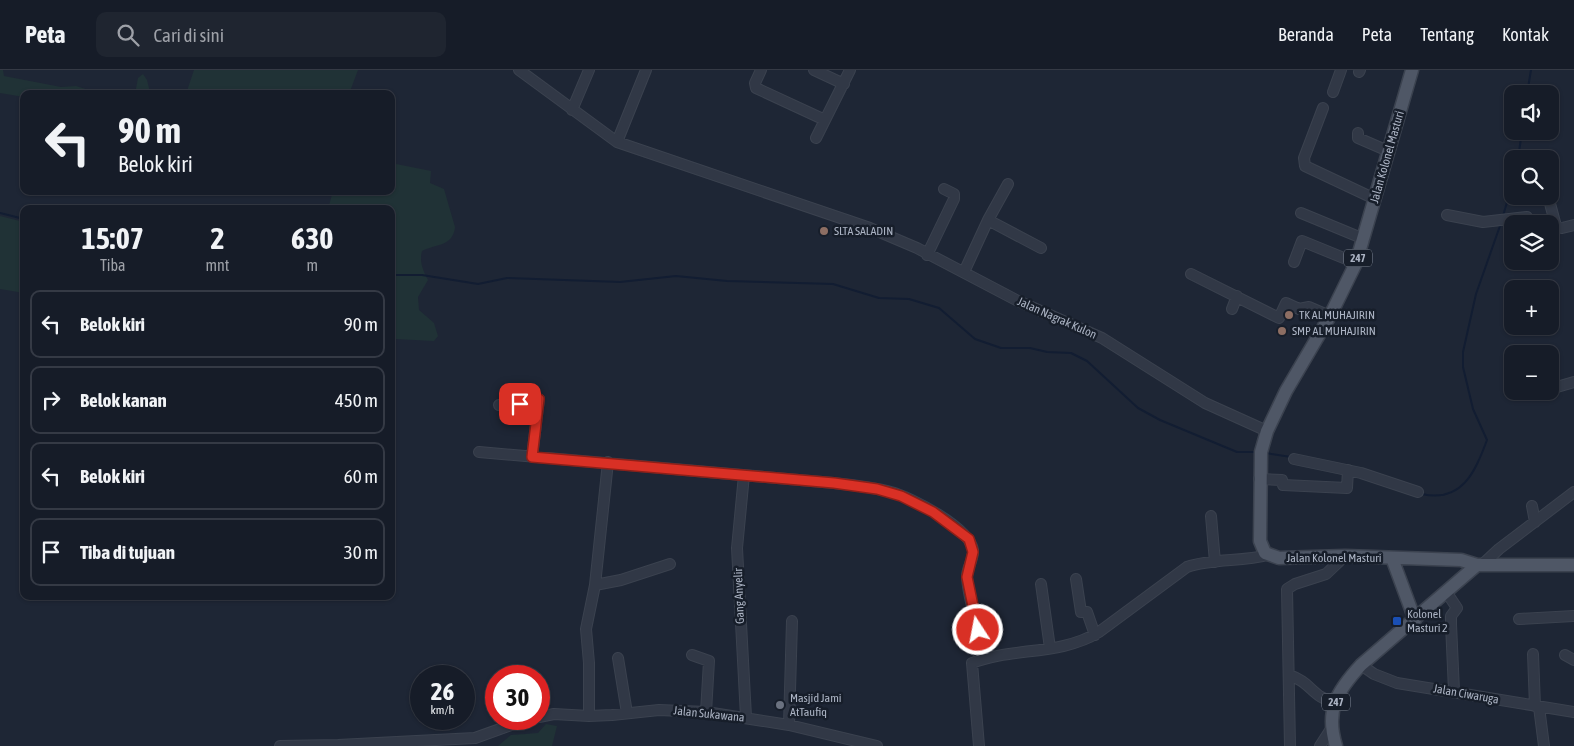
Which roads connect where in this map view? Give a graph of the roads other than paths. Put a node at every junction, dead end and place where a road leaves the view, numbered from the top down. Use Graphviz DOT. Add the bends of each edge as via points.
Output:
graph roads {
  1 [pos="519,70"];
  2 [pos="589,70"];
  3 [pos="646,70"];
  4 [pos="761,70"];
  5 [pos="814,70"];
  6 [pos="850,70"];
  7 [pos="1342,70"];
  8 [pos="1412,70"];
  9 [pos="844,84"];
  10 [pos="1333,92"];
  11 [pos="1323,108"];
  12 [pos="572,110"];
  13 [pos="825,120"];
  14 [pos="1358,133"];
  15 [pos="816,138"];
  16 [pos="616,142"];
  17 [pos="1388,151"];
  18 [pos="1008,184"];
  19 [pos="944,189"];
  20 [pos="1375,199"];
  21 [pos="1550,205"];
  22 [pos="1301,213"];
  23 [pos="1447,214"];
  24 [pos="988,220"];
  25 [pos="1504,220"];
  26 [pos="1574,225"];
  27 [pos="1364,239"];
  28 [pos="1040,248"];
  29 [pos="927,255"];
  30 [pos="1294,262"];
  31 [pos="1356,263"];
  32 [pos="964,272"];
  33 [pos="1191,274"];
  34 [pos="1237,296"];
  35 [pos="1232,309"];
  36 [pos="1330,316"];
  37 [pos="1574,382"];
  38 [pos="1559,386"];
  39 [pos="499,405"];
  40 [pos="1267,431"];
  41 [pos="479,452"];
  42 [pos="532,457"];
  43 [pos="1294,459"];
  44 [pos="608,462"];
  45 [pos="1348,471"];
  46 [pos="744,475"];
  47 [pos="1260,479"];
  48 [pos="1418,492"];
  49 [pos="1574,492"];
  50 [pos="1532,506"];
  51 [pos="1210,516"];
  52 [pos="1535,522"];
  53 [pos="1268,555"];
  54 [pos="1345,556"];
  55 [pos="1392,558"];
  56 [pos="1215,562"];
  57 [pos="670,564"];
  58 [pos="1481,564"];
  59 [pos="1574,565"];
  60 [pos="1076,579"];
  61 [pos="1041,584"];
  62 [pos="595,585"];
  63 [pos="1447,593"];
  64 [pos="1574,616"];
  65 [pos="1519,619"];
  66 [pos="1415,620"];
  67 [pos="792,621"];
  68 [pos="1095,635"];
  69 [pos="1050,648"];
  70 [pos="1533,654"];
  71 [pos="692,655"];
  72 [pos="988,656"];
  73 [pos="618,658"];
  74 [pos="1361,665"];
  75 [pos="1289,675"];
  76 [pos="1454,691"];
  77 [pos="1335,704"];
  78 [pos="1537,707"];
  79 [pos="706,712"];
  80 [pos="1574,712"];
  81 [pos="628,713"];
  82 [pos="550,715"];
  83 [pos="589,716"];
  84 [pos="746,717"];
  85 [pos="789,725"];
  86 [pos="1331,729"];
  87 [pos="497,730"];
  88 [pos="280,746"];
  89 [pos="877,746"];
  90 [pos="979,746"];
  91 [pos="1290,746"];
  92 [pos="1320,746"];
  93 [pos="1336,746"];
  94 [pos="1544,746"];
  1 -- 12 [label="street, Jalan Nagrak Kulon"];
  2 -- 12 [label="street"];
  3 -- 16 [label="street"];
  4 -- 13 [label="street" via="756,88"];
  5 -- 9 [label="street"];
  6 -- 9 [label="street"];
  7 -- 10 [label="street"];
  8 -- 17 [label="main road, Jalan Kolonel Masturi / 247"];
  9 -- 13 [label="street"];
  11 -- 20 [label="street" via="1304,158 1305,166"];
  12 -- 16 [label="street, Jalan Nagrak Kulon"];
  13 -- 15 [label="street"];
  14 -- 17 [label="street" via="1358,138"];
  16 -- 29 [label="street, Jalan Nagrak Kulon" via="883,233"];
  17 -- 20 [label="main road, Jalan Kolonel Masturi / 247"];
  18 -- 24 [label="street"];
  19 -- 29 [label="street" via="954,194 954,199"];
  20 -- 27 [label="main road, Jalan Kolonel Masturi / 247"];
  21 -- 26 [label="street" via="1556,226"];
  22 -- 27 [label="street"];
  23 -- 25 [label="street" via="1484,222"];
  24 -- 28 [label="street"];
  24 -- 32 [label="street"];
  27 -- 31 [label="main road, Jalan Kolonel Masturi / 247"];
  29 -- 32 [label="street, Jalan Nagrak Kulon"];
  30 -- 31 [label="street" via="1302,241"];
  31 -- 36 [label="main road, Jalan Kolonel Masturi / 247"];
  32 -- 40 [label="street, Jalan Nagrak Kulon" via="1018,301 1102,338 1222,412"];
  33 -- 34 [label="street"];
  34 -- 35 [label="street"];
  34 -- 36 [label="street" via="1279,318 1286,303 1304,310 1309,307"];
  36 -- 40 [label="main road, Jalan Kolonel Masturi / 247" via="1286,391"];
  37 -- 38 [label="street"];
  39 -- 42 [label="street" via="520,404 523,395 539,399"];
  40 -- 47 [label="main road, Jalan Kolonel Masturi / 247" via="1260,452"];
  41 -- 42 [label="street"];
  42 -- 44 [label="street"];
  43 -- 45 [label="street"];
  44 -- 46 [label="street"];
  44 -- 62 [label="street"];
  45 -- 47 [label="street" via="1347,488 1283,485 1282,480"];
  45 -- 48 [label="street"];
  46 -- 72 [label="street" via="844,484 891,492 933,512 958,529 973,548 968,581 980,641"];
  46 -- 84 [label="street, Gang Anyelir" via="737,548"];
  47 -- 53 [label="main road, Jalan Kolonel Masturi / 247" via="1260,541"];
  49 -- 52 [label="street"];
  50 -- 52 [label="street"];
  51 -- 56 [label="street"];
  52 -- 58 [label="street"];
  53 -- 54 [label="main road, Jalan Kolonel Masturi" via="1280,558"];
  53 -- 56 [label="street"];
  54 -- 55 [label="main road, Jalan Kolonel Masturi"];
  54 -- 75 [label="street" via="1326,574 1288,588"];
  55 -- 58 [label="main road" via="1460,560"];
  55 -- 66 [label="main road, Jalan Kolonel Masturi"];
  56 -- 68 [label="street" via="1196,564 1183,570"];
  57 -- 62 [label="street"];
  58 -- 59 [label="main road"];
  58 -- 63 [label="main road"];
  60 -- 68 [label="street" via="1081,612 1087,612"];
  61 -- 69 [label="street"];
  62 -- 83 [label="street" via="586,629"];
  63 -- 66 [label="main road"];
  63 -- 76 [label="street" via="1457,608 1451,616"];
  64 -- 65 [label="street"];
  66 -- 74 [label="main road, 247"];
  67 -- 85 [label="street"];
  68 -- 69 [label="street"];
  69 -- 72 [label="street"];
  70 -- 78 [label="street"];
  71 -- 79 [label="street" via="709,661"];
  72 -- 90 [label="street" via="970,665"];
  73 -- 81 [label="street"];
  74 -- 76 [label="street, Jalan Ciwaruga" via="1391,681"];
  74 -- 77 [label="main road, 247" via="1345,682"];
  75 -- 77 [label="street" via="1302,679 1318,696"];
  75 -- 91 [label="street"];
  76 -- 78 [label="street, Jalan Ciwaruga"];
  77 -- 86 [label="main road, 247"];
  78 -- 80 [label="street, Jalan Ciwaruga"];
  78 -- 94 [label="street"];
  79 -- 81 [label="street, Jalan Sukawana" via="658,710"];
  79 -- 84 [label="street, Jalan Sukawana"];
  81 -- 83 [label="street, Jalan Sukawana"];
  82 -- 83 [label="street, Jalan Sukawana"];
  84 -- 85 [label="street, Jalan Sukawana"];
  85 -- 89 [label="street, Jalan Sukawana"];
  86 -- 92 [label="street"];
  86 -- 93 [label="main road, 247"];
  87 -- 88 [label="street" via="475,738"];
}
